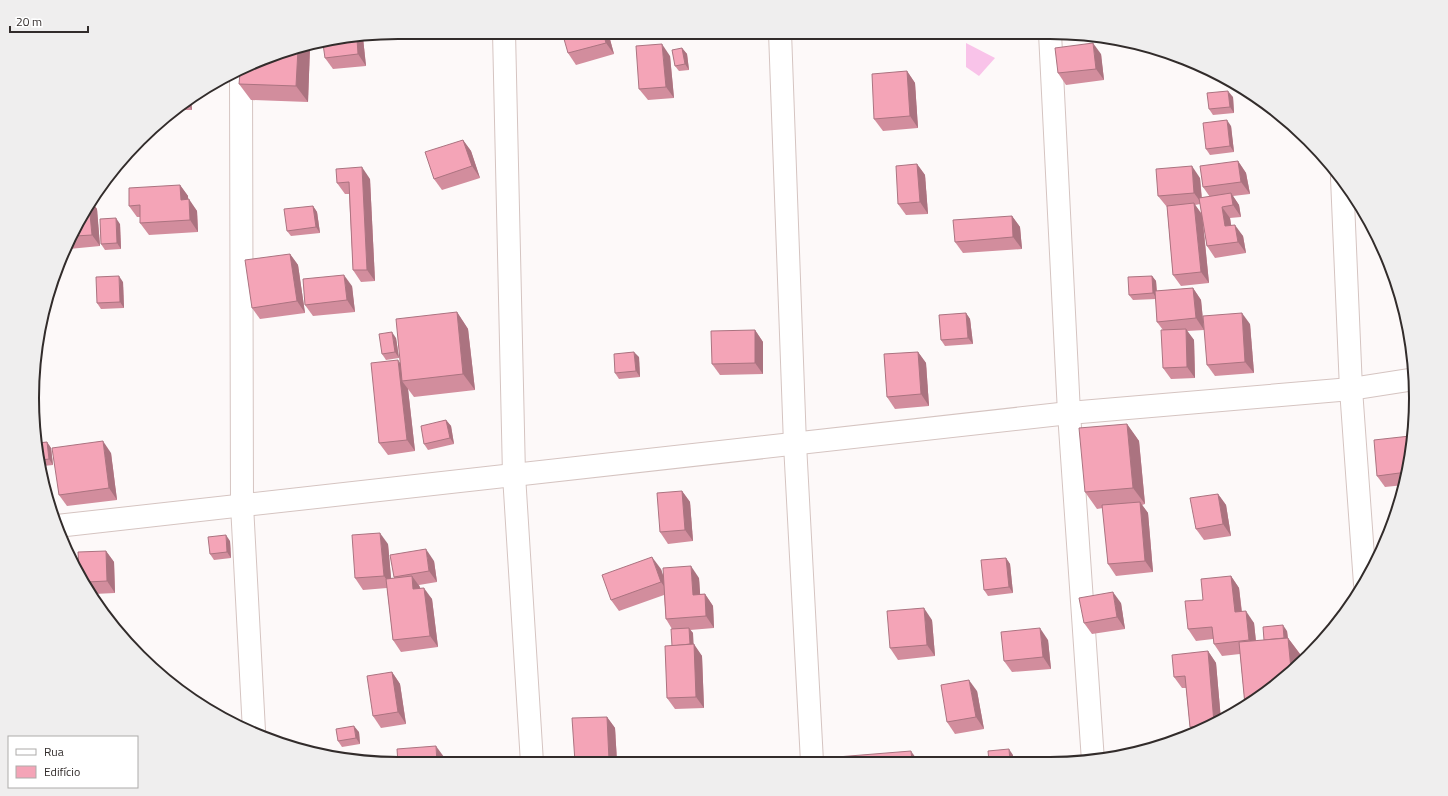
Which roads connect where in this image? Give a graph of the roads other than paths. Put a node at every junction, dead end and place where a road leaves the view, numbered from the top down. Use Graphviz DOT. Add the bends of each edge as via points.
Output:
graph roads {
  1 [pos="504,39"];
  2 [pos="780,39"];
  3 [pos="1050,39"];
  4 [pos="241,75"];
  5 [pos="1343,191"];
  6 [pos="1408,380"];
  7 [pos="1351,388"];
  8 [pos="1069,413"];
  9 [pos="795,444"];
  10 [pos="514,475"];
  11 [pos="242,506"];
  12 [pos="63,525"];
  13 [pos="1364,572"];
  14 [pos="254,727"];
  15 [pos="1093,754"];
  16 [pos="532,757"];
  17 [pos="812,757"];
  1 -- 10 [label="street"];
  2 -- 9 [label="street"];
  3 -- 8 [label="street"];
  4 -- 11 [label="street"];
  5 -- 7 [label="street"];
  6 -- 7 [label="street"];
  7 -- 8 [label="street"];
  7 -- 13 [label="street"];
  8 -- 9 [label="street"];
  8 -- 15 [label="street"];
  9 -- 10 [label="street"];
  9 -- 17 [label="street"];
  10 -- 11 [label="street"];
  10 -- 16 [label="street"];
  11 -- 12 [label="street"];
  11 -- 14 [label="street"];
}
